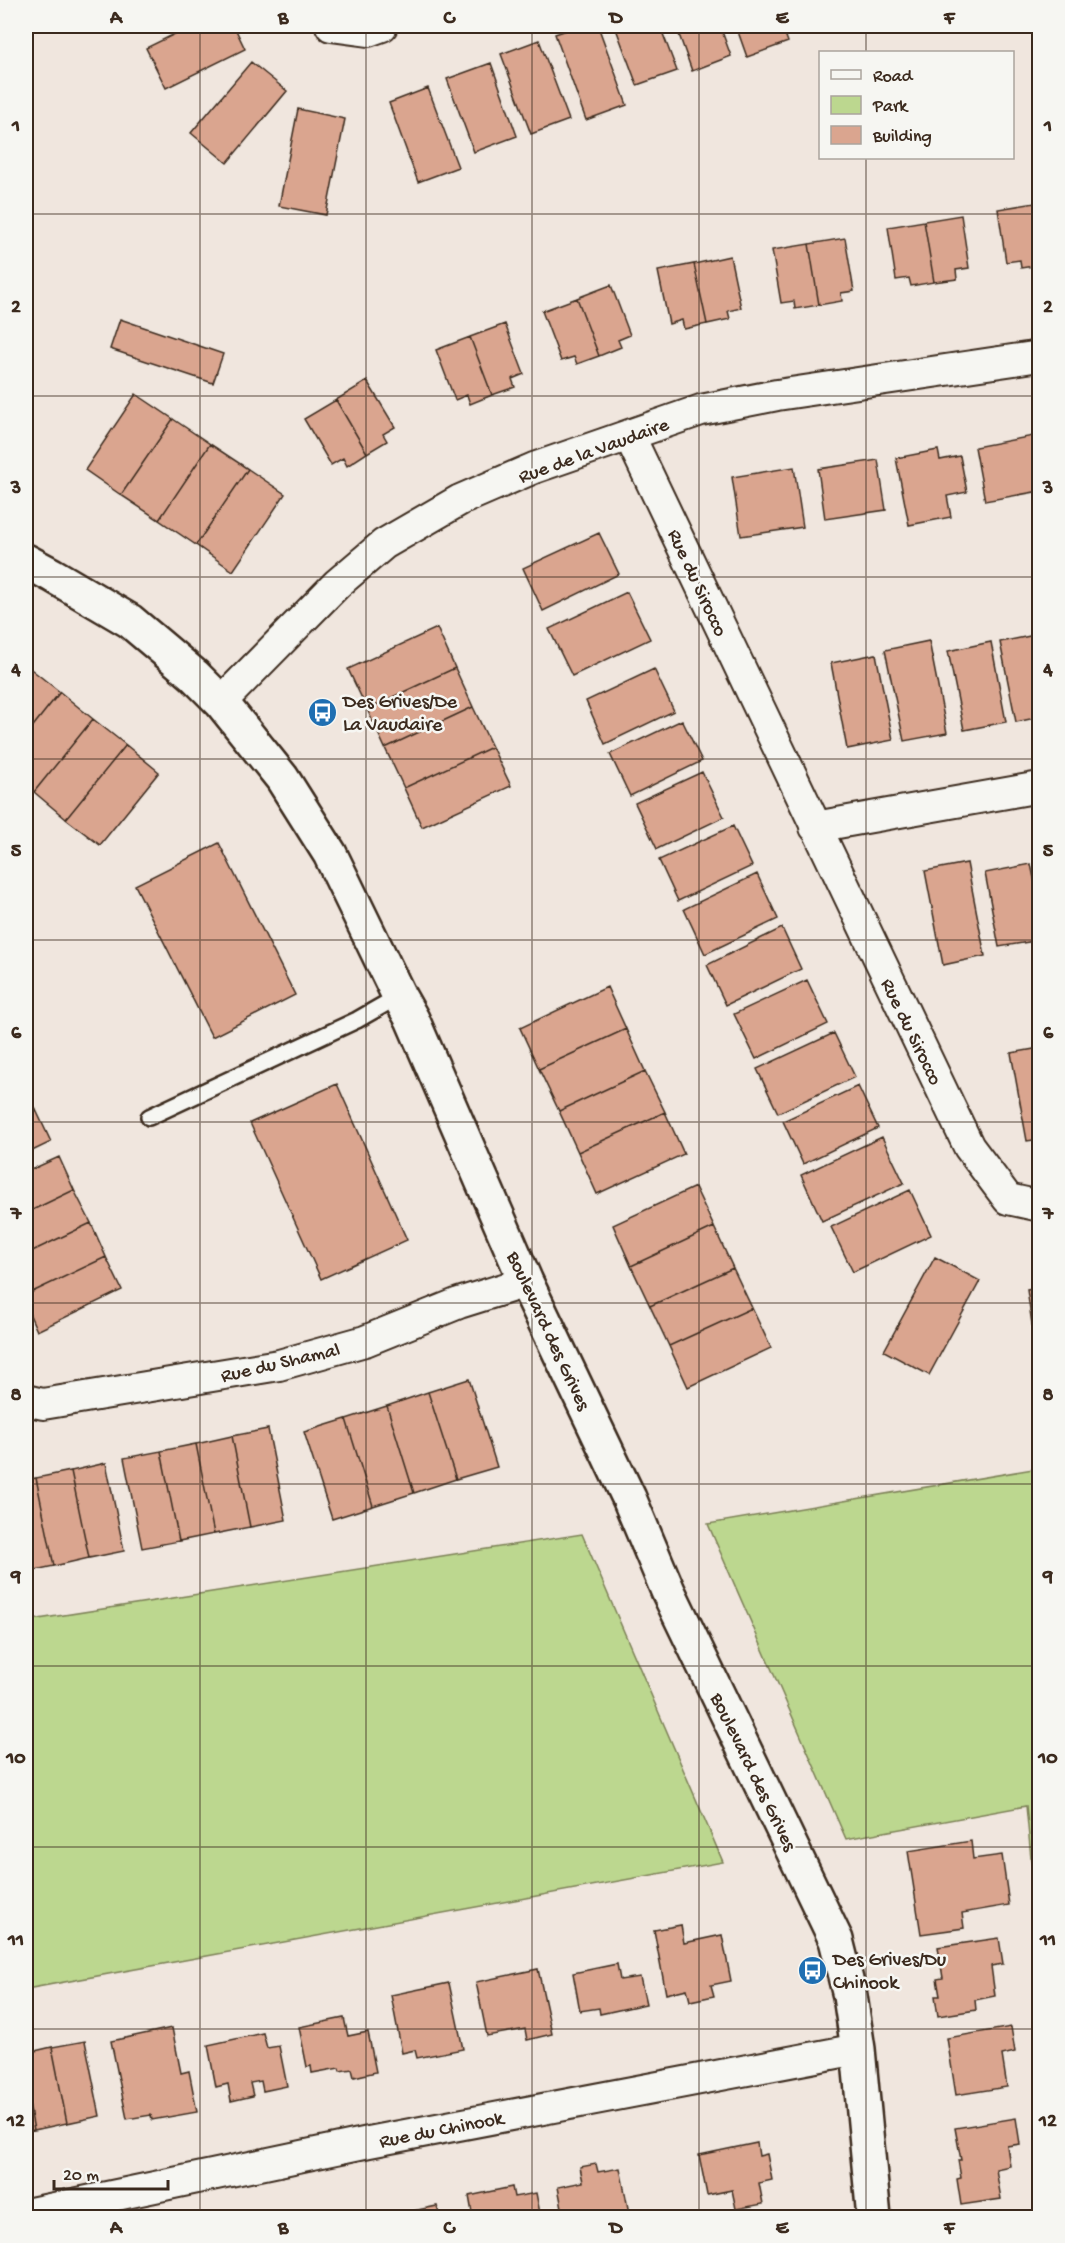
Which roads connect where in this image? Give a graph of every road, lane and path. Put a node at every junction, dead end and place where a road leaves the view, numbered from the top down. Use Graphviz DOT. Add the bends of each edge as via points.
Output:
graph roads {
  1 [pos="331,26"];
  2 [pos="382,26"];
  3 [pos="1040,356"];
  4 [pos="629,435"];
  5 [pos="26,561"];
  6 [pos="220,702"];
  7 [pos="1040,787"];
  8 [pos="815,827"];
  9 [pos="399,996"];
  10 [pos="149,1117"];
  11 [pos="1040,1206"];
  12 [pos="526,1282"];
  13 [pos="26,1400"];
  14 [pos="858,2049"];
  15 [pos="136,2205"];
  16 [pos="26,2214"];
  17 [pos="874,2217"];
  1 -- 2 [label="street" via="368,31"];
  3 -- 4 [label="street, Rue de la Vaudaire" via="777,395 701,410"];
  4 -- 6 [label="street, Rue de la Vaudaire" via="534,468 460,500 384,544 337,584"];
  4 -- 8 [label="street, Rue du Sirocco"];
  5 -- 6 [label="street, Boulevard des Grives" via="129,621"];
  6 -- 9 [label="street, Boulevard des Grives" via="282,778 330,854"];
  7 -- 8 [label="street"];
  8 -- 11 [label="street, Rue du Sirocco" via="969,1147 1008,1199"];
  9 -- 10 [label="lane" via="357,1020"];
  9 -- 12 [label="street, Boulevard des Grives"];
  12 -- 13 [label="street, Rue du Shamal" via="459,1303 365,1341 279,1365 43,1404"];
  12 -- 14 [label="street, Boulevard des Grives" via="629,1498 668,1591 837,1940"];
  14 -- 15 [label="street, Rue du Chinook" via="369,2142"];
  14 -- 17 [label="street, Boulevard des Grives"];
  15 -- 16 [label="street, Rue du Chinook"];
}
